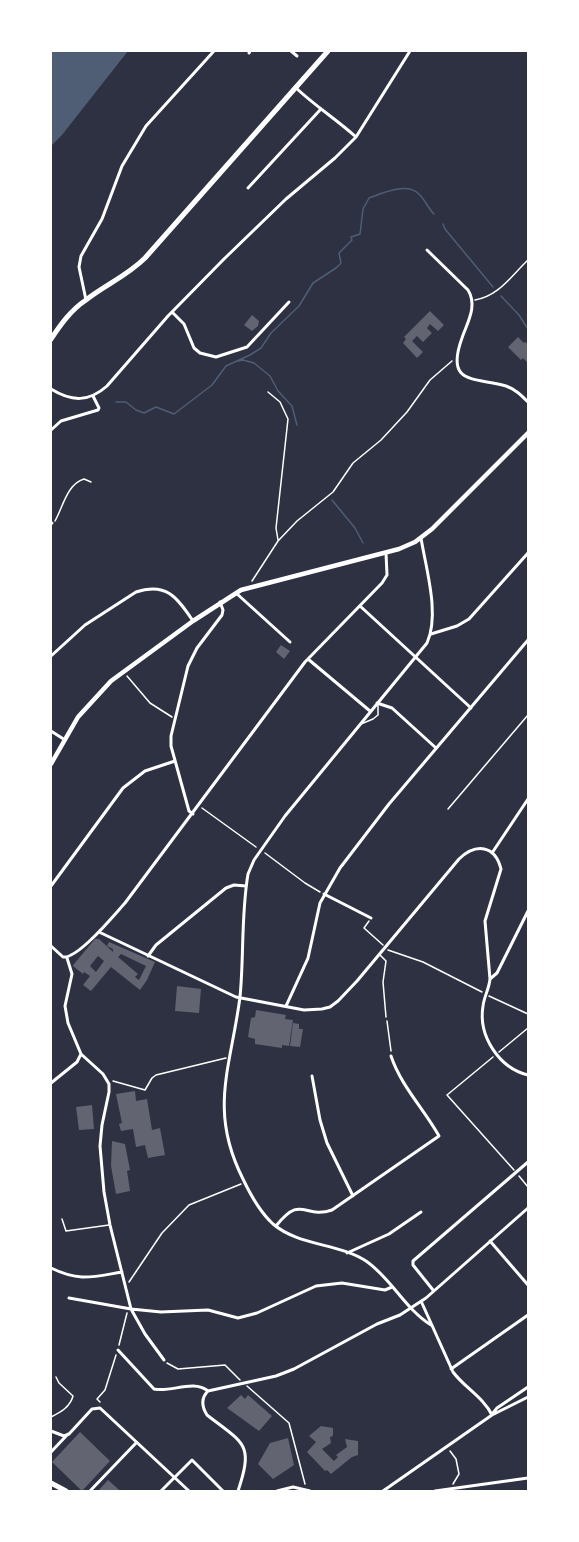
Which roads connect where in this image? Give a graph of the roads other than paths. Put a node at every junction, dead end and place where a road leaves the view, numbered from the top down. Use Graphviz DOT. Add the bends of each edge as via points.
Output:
graph roads {
  1 [pos="214,51"];
  2 [pos="291,51"];
  3 [pos="328,51"];
  4 [pos="410,51"];
  5 [pos="297,56"];
  6 [pos="295,87"];
  7 [pos="320,110"];
  8 [pos="356,136"];
  9 [pos="248,188"];
  10 [pos="427,250"];
  11 [pos="86,300"];
  12 [pos="289,302"];
  13 [pos="172,312"];
  14 [pos="51,339"];
  15 [pos="51,389"];
  16 [pos="93,396"];
  17 [pos="528,402"];
  18 [pos="51,430"];
  19 [pos="528,433"];
  20 [pos="421,538"];
  21 [pos="386,553"];
  22 [pos="528,553"];
  23 [pos="236,592"];
  24 [pos="220,602"];
  25 [pos="360,606"];
  26 [pos="193,621"];
  27 [pos="430,634"];
  28 [pos="528,640"];
  29 [pos="290,642"];
  30 [pos="51,656"];
  31 [pos="308,658"];
  32 [pos="415,658"];
  33 [pos="377,703"];
  34 [pos="471,708"];
  35 [pos="370,711"];
  36 [pos="360,724"];
  37 [pos="51,731"];
  38 [pos="66,740"];
  39 [pos="435,748"];
  40 [pos="176,761"];
  41 [pos="51,764"];
  42 [pos="528,798"];
  43 [pos="193,814"];
  44 [pos="492,852"];
  45 [pos="51,886"];
  46 [pos="246,886"];
  47 [pos="324,894"];
  48 [pos="528,911"];
  49 [pos="371,918"];
  50 [pos="99,932"];
  51 [pos="51,946"];
  52 [pos="379,955"];
  53 [pos="148,956"];
  54 [pos="67,958"];
  55 [pos="490,979"];
  56 [pos="240,998"];
  57 [pos="286,1006"];
  58 [pos="386,1017"];
  59 [pos="81,1054"];
  60 [pos="391,1056"];
  61 [pos="528,1075"];
  62 [pos="312,1076"];
  63 [pos="51,1083"];
  64 [pos="528,1162"];
  65 [pos="353,1196"];
  66 [pos="528,1208"];
  67 [pos="421,1212"];
  68 [pos="62,1219"];
  69 [pos="110,1225"];
  70 [pos="276,1226"];
  71 [pos="490,1241"];
  72 [pos="347,1253"];
  73 [pos="51,1269"];
  74 [pos="123,1272"];
  75 [pos="528,1285"];
  76 [pos="392,1287"];
  77 [pos="433,1290"];
  78 [pos="69,1298"];
  79 [pos="421,1301"];
  80 [pos="411,1308"];
  81 [pos="131,1309"];
  82 [pos="528,1315"];
  83 [pos="431,1325"];
  84 [pos="118,1350"];
  85 [pos="164,1360"];
  86 [pos="451,1369"];
  87 [pos="56,1377"];
  88 [pos="528,1387"];
  89 [pos="208,1391"];
  90 [pos="528,1397"];
  91 [pos="492,1415"];
  92 [pos="51,1417"];
  93 [pos="51,1431"];
  94 [pos="69,1434"];
  95 [pos="136,1443"];
  96 [pos="51,1452"];
  97 [pos="174,1478"];
  98 [pos="528,1478"];
  99 [pos="51,1484"];
  100 [pos="66,1491"];
  101 [pos="90,1491"];
  102 [pos="161,1491"];
  103 [pos="189,1491"];
  104 [pos="224,1491"];
  105 [pos="238,1491"];
  106 [pos="277,1491"];
  107 [pos="310,1491"];
  108 [pos="383,1491"];
  109 [pos="435,1491"];
  1 -- 11 [label="street" via="146,126 122,166 102,219 81,256"];
  2 -- 5 [label="street"];
  3 -- 6 [label="main road"];
  4 -- 8 [label="street"];
  6 -- 7 [label="street"];
  6 -- 11 [label="main road" via="139,264"];
  7 -- 8 [label="street"];
  7 -- 9 [label="street"];
  8 -- 13 [label="street"];
  10 -- 17 [label="street" via="468,290 472,300 456,358 459,368 472,380 511,388"];
  11 -- 14 [label="main road"];
  12 -- 13 [label="street" via="247,346 216,357 194,348 184,324"];
  13 -- 16 [label="street" via="107,386"];
  15 -- 16 [label="street" via="74,400"];
  16 -- 18 [label="street" via="98,410 61,421"];
  19 -- 20 [label="street"];
  20 -- 21 [label="street"];
  20 -- 27 [label="street" via="432,612"];
  21 -- 23 [label="street"];
  21 -- 25 [label="street" via="385,579"];
  22 -- 27 [label="street" via="469,619"];
  23 -- 24 [label="street"];
  23 -- 29 [label="street"];
  24 -- 26 [label="street"];
  24 -- 40 [label="street" via="223,613 189,666 171,736"];
  25 -- 31 [label="street"];
  25 -- 32 [label="street"];
  26 -- 30 [label="street" via="172,594 144,589 85,625"];
  26 -- 38 [label="street" via="124,671 88,704"];
  27 -- 32 [label="street"];
  28 -- 34 [label="street"];
  31 -- 35 [label="street"];
  31 -- 43 [label="street"];
  32 -- 33 [label="street"];
  32 -- 34 [label="street"];
  33 -- 35 [label="street"];
  33 -- 36 [label="lane" via="378,715"];
  33 -- 39 [label="street" via="392,708"];
  34 -- 39 [label="street"];
  35 -- 36 [label="street"];
  36 -- 46 [label="street" via="265,843 254,860"];
  37 -- 38 [label="street"];
  38 -- 41 [label="street"];
  39 -- 47 [label="street" via="366,833"];
  40 -- 43 [label="street"];
  40 -- 45 [label="street" via="145,771 123,788"];
  42 -- 44 [label="street"];
  43 -- 50 [label="street"];
  44 -- 52 [label="street" via="481,848 466,852"];
  44 -- 55 [label="street" via="501,869 484,921"];
  46 -- 53 [label="street" via="226,888 156,945"];
  46 -- 56 [label="street"];
  47 -- 49 [label="street"];
  47 -- 57 [label="street" via="304,969"];
  48 -- 55 [label="street" via="497,973"];
  50 -- 53 [label="street"];
  50 -- 54 [label="street"];
  51 -- 54 [label="street"];
  52 -- 57 [label="street" via="330,1007 304,1010"];
  52 -- 58 [label="lane" via="386,961"];
  53 -- 56 [label="street"];
  54 -- 59 [label="street" via="72,974 66,1013"];
  55 -- 61 [label="street" via="483,1005 484,1030 496,1054 507,1065"];
  56 -- 57 [label="street"];
  56 -- 70 [label="street" via="223,1100 225,1123 244,1183 258,1207"];
  59 -- 63 [label="street"];
  59 -- 69 [label="street" via="107,1080 110,1092 100,1146"];
  60 -- 65 [label="street" via="439,1136"];
  62 -- 65 [label="street" via="327,1143"];
  64 -- 77 [label="street" via="413,1261"];
  65 -- 70 [label="street" via="326,1212 291,1210"];
  66 -- 71 [label="street"];
  67 -- 72 [label="street" via="389,1234"];
  68 -- 69 [label="lane" via="66,1231"];
  69 -- 74 [label="street"];
  70 -- 72 [label="street" via="291,1235"];
  71 -- 75 [label="street"];
  71 -- 77 [label="street"];
  72 -- 76 [label="street" via="366,1261"];
  73 -- 74 [label="street" via="80,1278"];
  74 -- 81 [label="street"];
  76 -- 80 [label="street"];
  76 -- 81 [label="street" via="385,1290 342,1283 316,1286 238,1318 208,1310"];
  77 -- 79 [label="street"];
  78 -- 81 [label="street"];
  79 -- 80 [label="street"];
  79 -- 83 [label="street"];
  80 -- 83 [label="street"];
  80 -- 89 [label="street" via="276,1376"];
  81 -- 85 [label="street"];
  82 -- 86 [label="street"];
  83 -- 86 [label="street"];
  84 -- 89 [label="street" via="154,1389 200,1386"];
  86 -- 91 [label="street"];
  87 -- 92 [label="lane" via="73,1400"];
  88 -- 91 [label="street"];
  89 -- 105 [label="street" via="203,1402 207,1415 240,1442 246,1452"];
  90 -- 91 [label="street"];
  91 -- 108 [label="street"];
  93 -- 94 [label="street"];
  94 -- 95 [label="street" via="98,1407"];
  94 -- 96 [label="street"];
  95 -- 97 [label="street"];
  95 -- 101 [label="street"];
  97 -- 102 [label="street"];
  97 -- 103 [label="street"];
  97 -- 104 [label="street" via="192,1460"];
  98 -- 109 [label="street"];
  99 -- 100 [label="main road"];
  106 -- 107 [label="street"];
}
